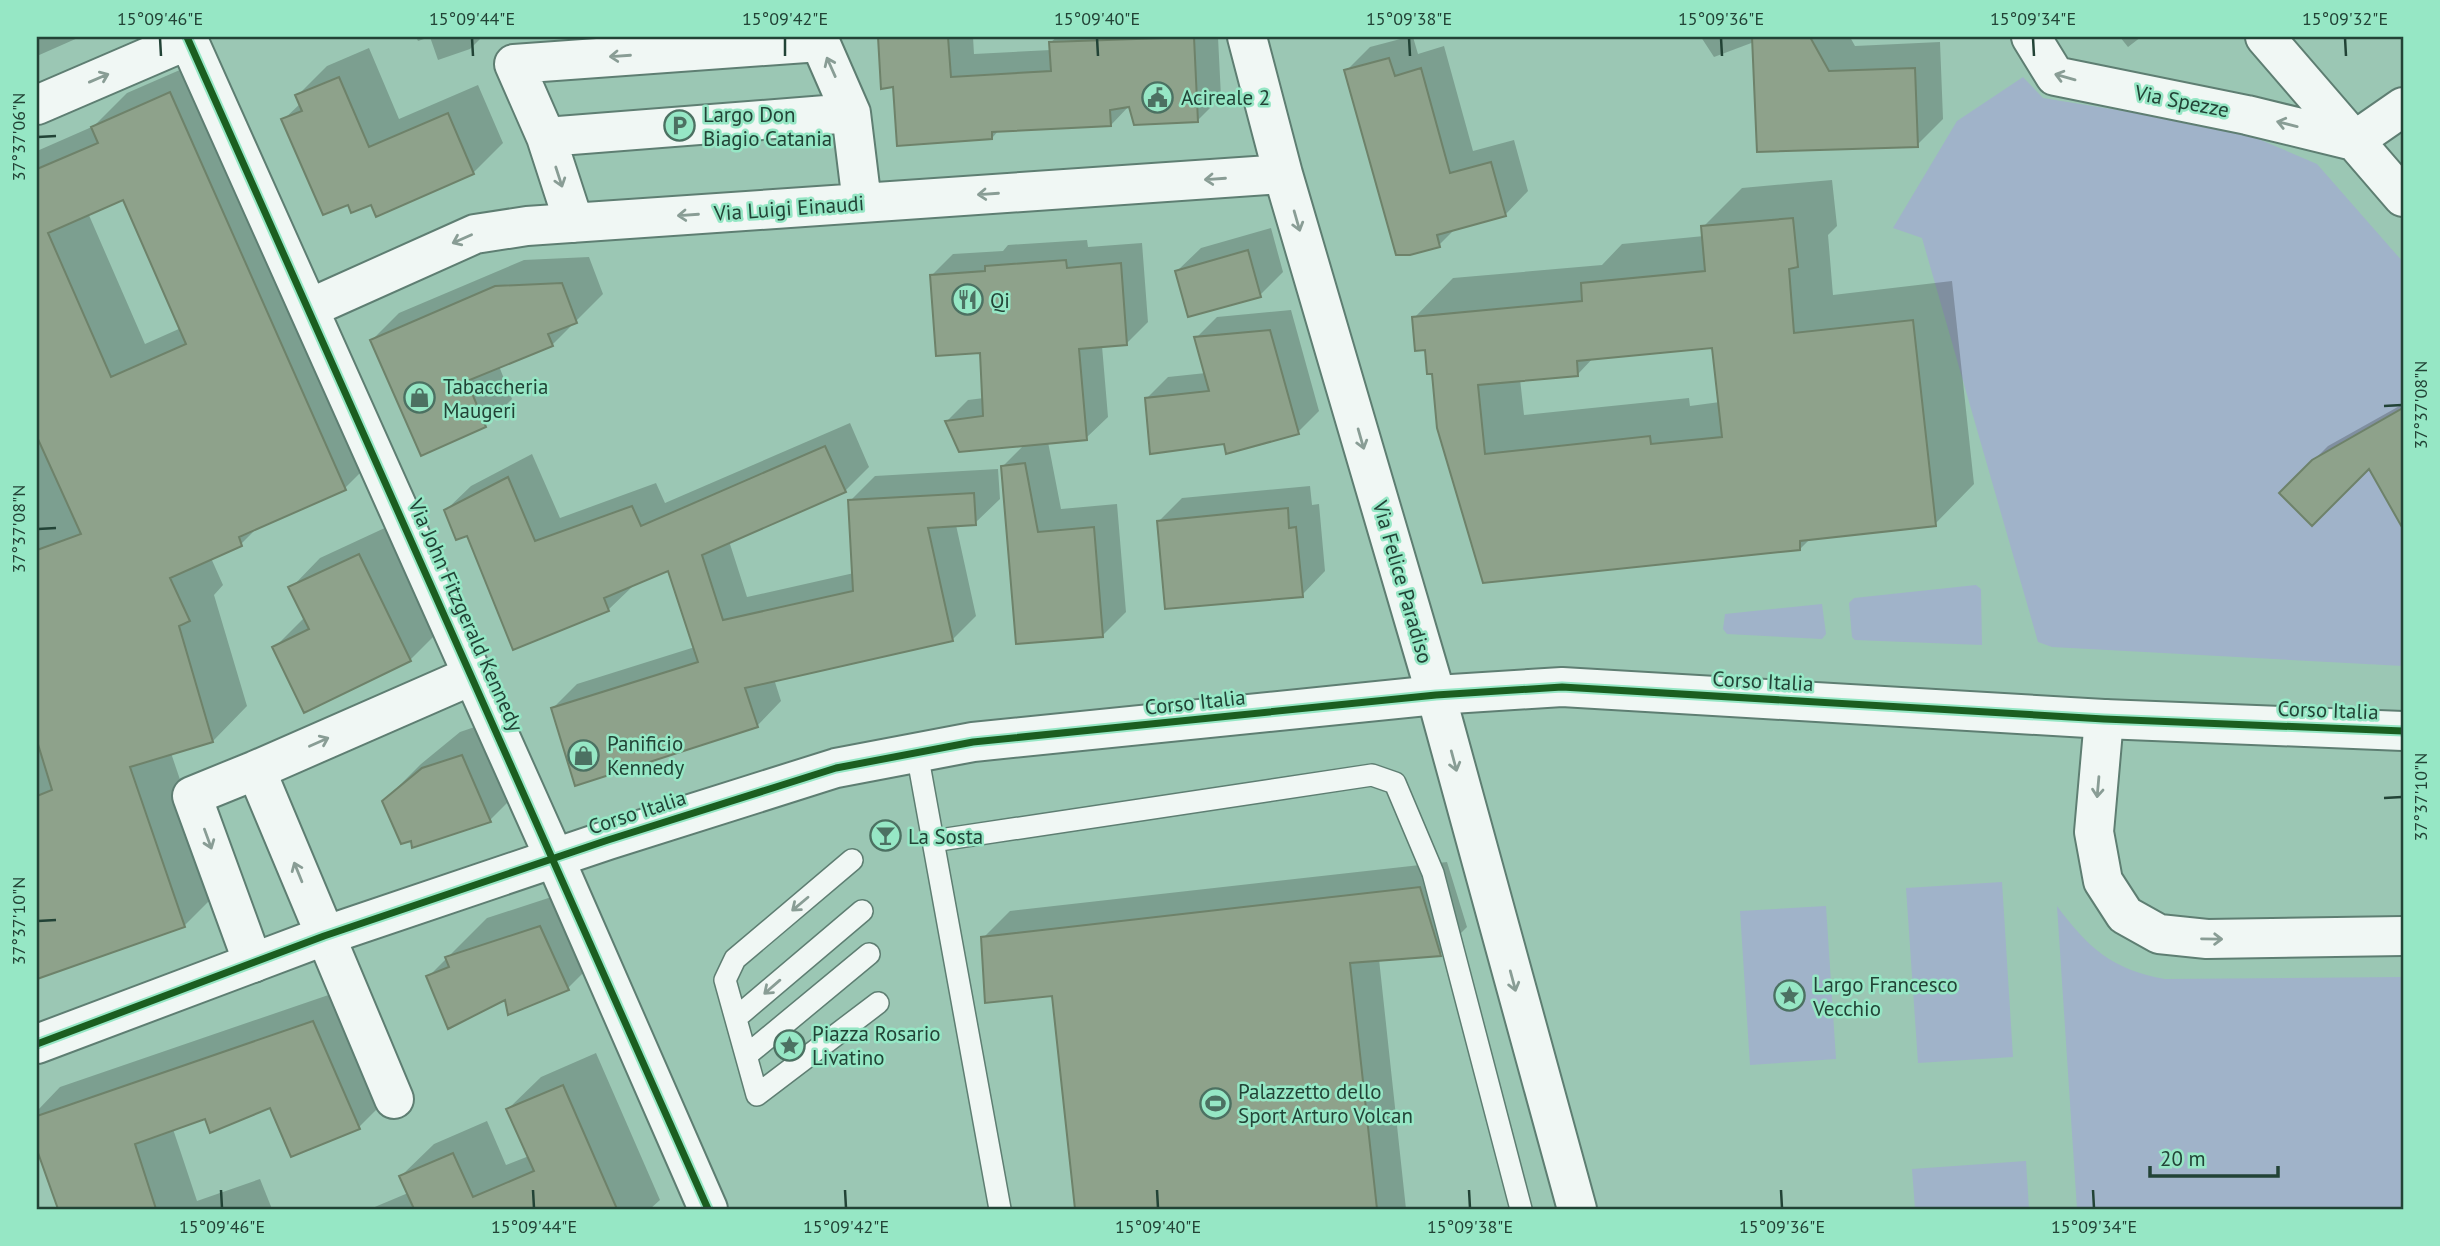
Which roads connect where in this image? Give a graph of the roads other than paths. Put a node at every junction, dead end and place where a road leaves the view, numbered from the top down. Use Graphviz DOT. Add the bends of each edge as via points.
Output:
graph roads {
  1 [pos="1247,37"];
  2 [pos="2031,37"];
  3 [pos="2265,37"];
  4 [pos="188,38"];
  5 [pos="37,105"];
  6 [pos="2403,107"];
  7 [pos="851,113"];
  8 [pos="546,137"];
  9 [pos="2354,141"];
  10 [pos="1283,174"];
  11 [pos="2403,197"];
  12 [pos="862,203"];
  13 [pos="574,223"];
  14 [pos="310,308"];
  15 [pos="473,675"];
  16 [pos="1436,695"];
  17 [pos="2104,719"];
  18 [pos="2403,731"];
  19 [pos="917,753"];
  20 [pos="256,770"];
  21 [pos="933,841"];
  22 [pos="554,857"];
  23 [pos="852,860"];
  24 [pos="862,911"];
  25 [pos="324,936"];
  26 [pos="2403,936"];
  27 [pos="869,954"];
  28 [pos="253,963"];
  29 [pos="878,1003"];
  30 [pos="737,1017"];
  31 [pos="37,1044"];
  32 [pos="747,1055"];
  33 [pos="394,1099"];
  34 [pos="708,1209"];
  35 [pos="1000,1209"];
  36 [pos="1521,1209"];
  37 [pos="1577,1209"];
  1 -- 10 [label="street, Via Felice Paradiso"];
  9 -- 2 [label="street, Via Spezze, one-way" via="2247,114 2055,76"];
  3 -- 9 [label="street"];
  5 -- 4 [label="street, one-way"];
  4 -- 14 [label="street, Via John Fitzgerald Kennedy"];
  6 -- 9 [label="street"];
  7 -- 8 [label="street"];
  7 -- 8 [label="street, one-way" via="820,42 514,64"];
  7 -- 12 [label="street"];
  8 -- 13 [label="street, one-way"];
  9 -- 11 [label="street"];
  10 -- 12 [label="street, Via Luigi Einaudi, one-way"];
  10 -- 16 [label="street, Via Felice Paradiso, one-way"];
  12 -- 13 [label="street, Via Luigi Einaudi, one-way"];
  13 -- 14 [label="street, Via Luigi Einaudi, one-way" via="475,233"];
  14 -- 15 [label="street, Via John Fitzgerald Kennedy"];
  20 -- 15 [label="street, one-way"];
  15 -- 22 [label="street, Via John Fitzgerald Kennedy"];
  16 -- 17 [label="street, Corso Italia" via="1562,687"];
  16 -- 19 [label="street, Corso Italia" via="973,742"];
  16 -- 37 [label="street, Via Felice Paradiso, one-way"];
  17 -- 18 [label="street, Corso Italia"];
  17 -- 26 [label="street, one-way" via="2094,832 2103,881 2125,915 2159,934 2207,939"];
  19 -- 21 [label="lane"];
  19 -- 22 [label="street, Corso Italia" via="836,768"];
  25 -- 20 [label="street, one-way"];
  20 -- 28 [label="street, one-way" via="191,796"];
  21 -- 35 [label="lane"];
  21 -- 36 [label="lane" via="1372,775 1395,783 1433,873"];
  22 -- 25 [label="street, Corso Italia"];
  22 -- 34 [label="street, Via John Fitzgerald Kennedy"];
  23 -- 30 [label="lane, one-way" via="735,959 725,980"];
  24 -- 30 [label="lane, one-way"];
  25 -- 28 [label="street, Corso Italia"];
  25 -- 33 [label="street"];
  27 -- 32 [label="lane"];
  28 -- 31 [label="street, Corso Italia"];
  29 -- 32 [label="lane" via="757,1095"];
  30 -- 32 [label="lane"];
}
